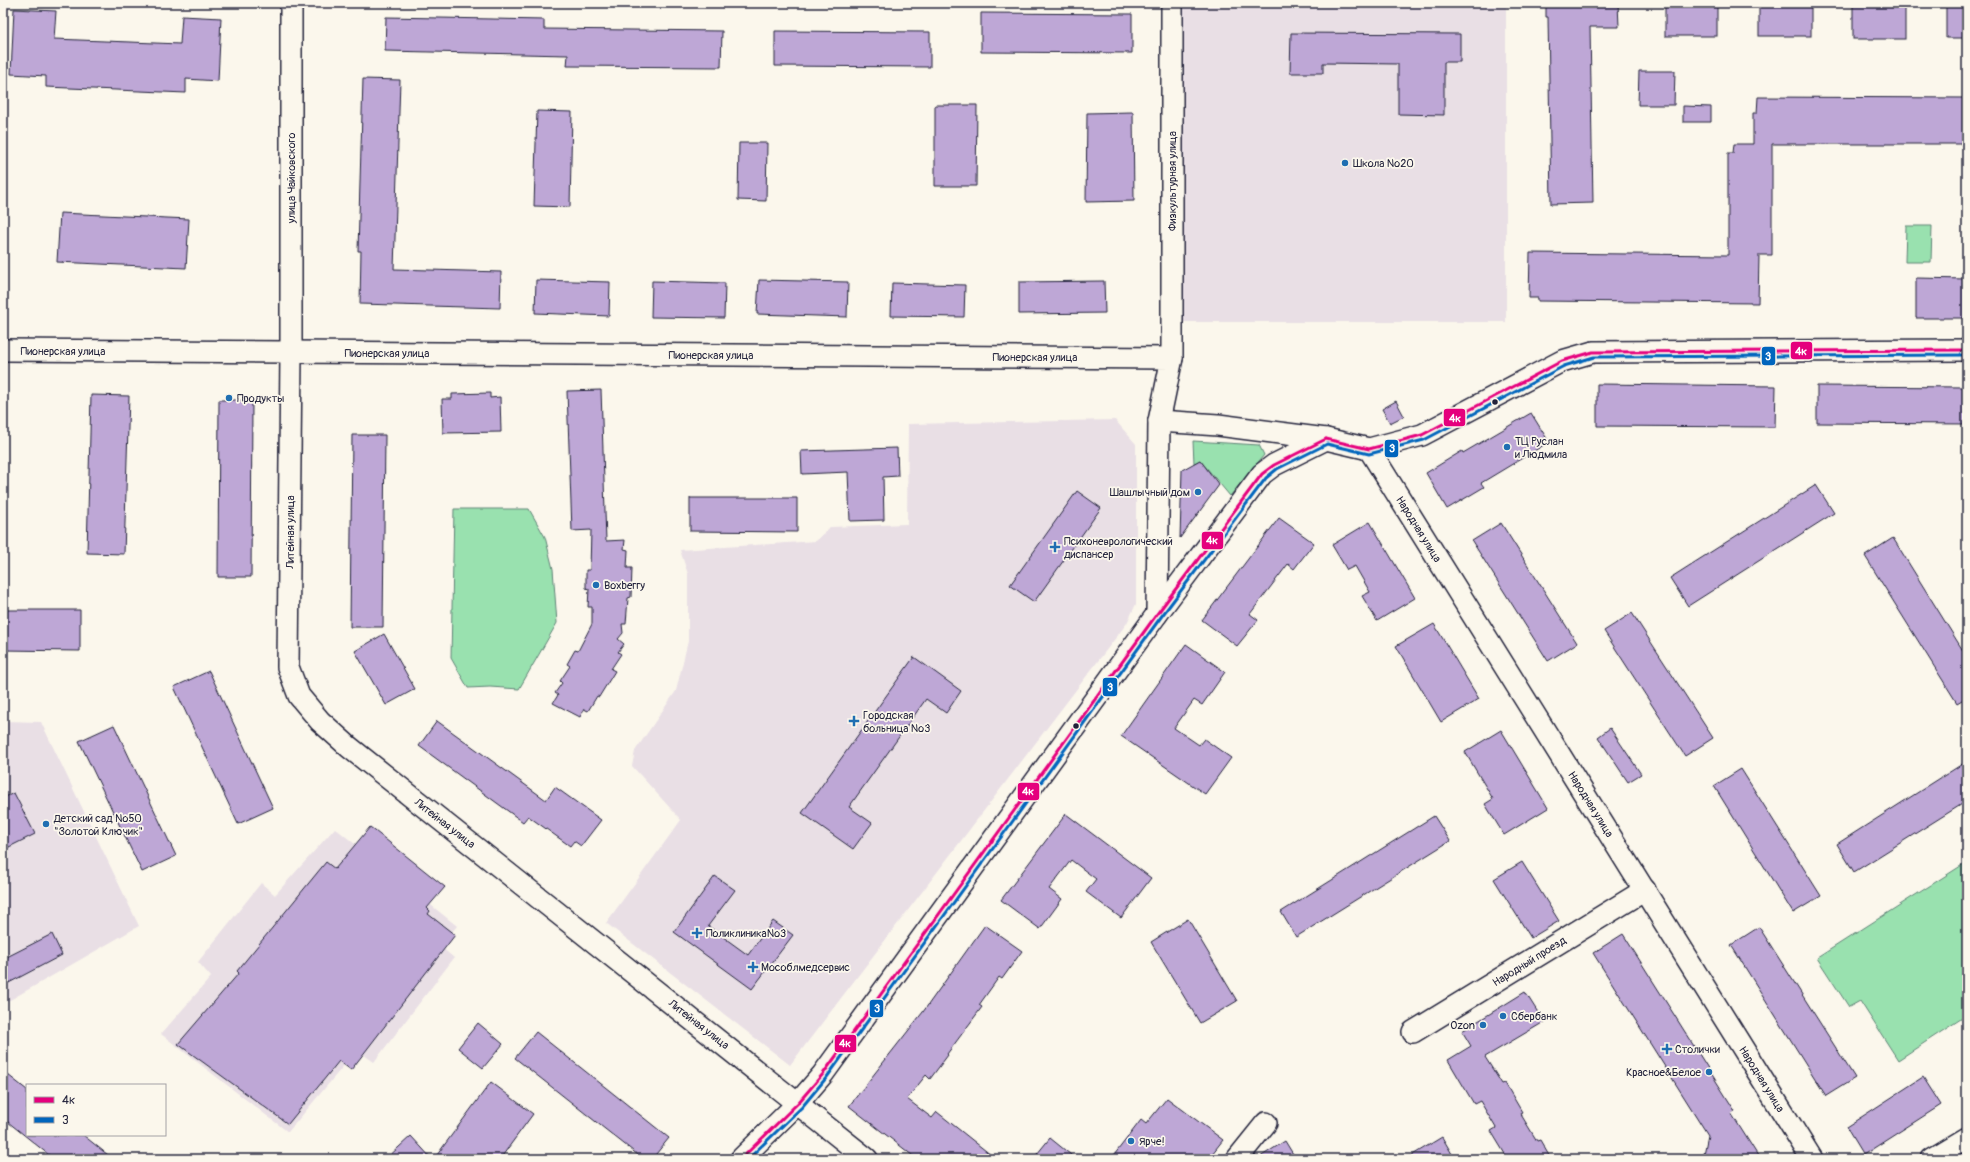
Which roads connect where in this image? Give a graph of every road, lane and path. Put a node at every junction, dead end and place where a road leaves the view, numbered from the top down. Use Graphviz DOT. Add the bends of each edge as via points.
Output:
graph roads {
  1 [pos="291,3"];
  2 [pos="1172,3"];
  3 [pos="3,350"];
  4 [pos="1967,350"];
  5 [pos="291,353"];
  6 [pos="1172,358"];
  7 [pos="1159,421"];
  8 [pos="1326,439"];
  9 [pos="1369,449"];
  10 [pos="1157,614"];
  11 [pos="1644,890"];
  12 [pos="1413,1032"];
  13 [pos="798,1103"];
  14 [pos="1266,1123"];
  15 [pos="1967,1138"];
  16 [pos="741,1159"];
  17 [pos="867,1159"];
  18 [pos="1237,1159"];
  19 [pos="1812,1159"];
  20 [pos="1932,1159"];
  1 -- 5 [label="street, улица Чайковского"];
  2 -- 6 [label="street, Физкультурная улица"];
  3 -- 5 [label="street, Пионерская улица"];
  4 -- 9 [label="street" via="1594,352 1562,361 1422,435"];
  5 -- 6 [label="street, Пионерская улица"];
  5 -- 13 [label="street, Литейная улица" via="288,667 300,696 320,721 349,747"];
  6 -- 7 [label="street"];
  7 -- 8 [label="street" via="1218,425"];
  7 -- 10 [label="street"];
  8 -- 9 [label="street"];
  8 -- 10 [label="street" via="1274,465 1262,474"];
  9 -- 11 [label="street, Народная улица"];
  10 -- 13 [label="street" via="823,1074"];
  11 -- 12 [label="street, Народный проезд"];
  11 -- 19 [label="street, Народная улица"];
  13 -- 16 [label="street"];
  13 -- 17 [label="street, Литейная улица"];
  14 -- 18 [label="street"];
  15 -- 20 [label="street"];
}
